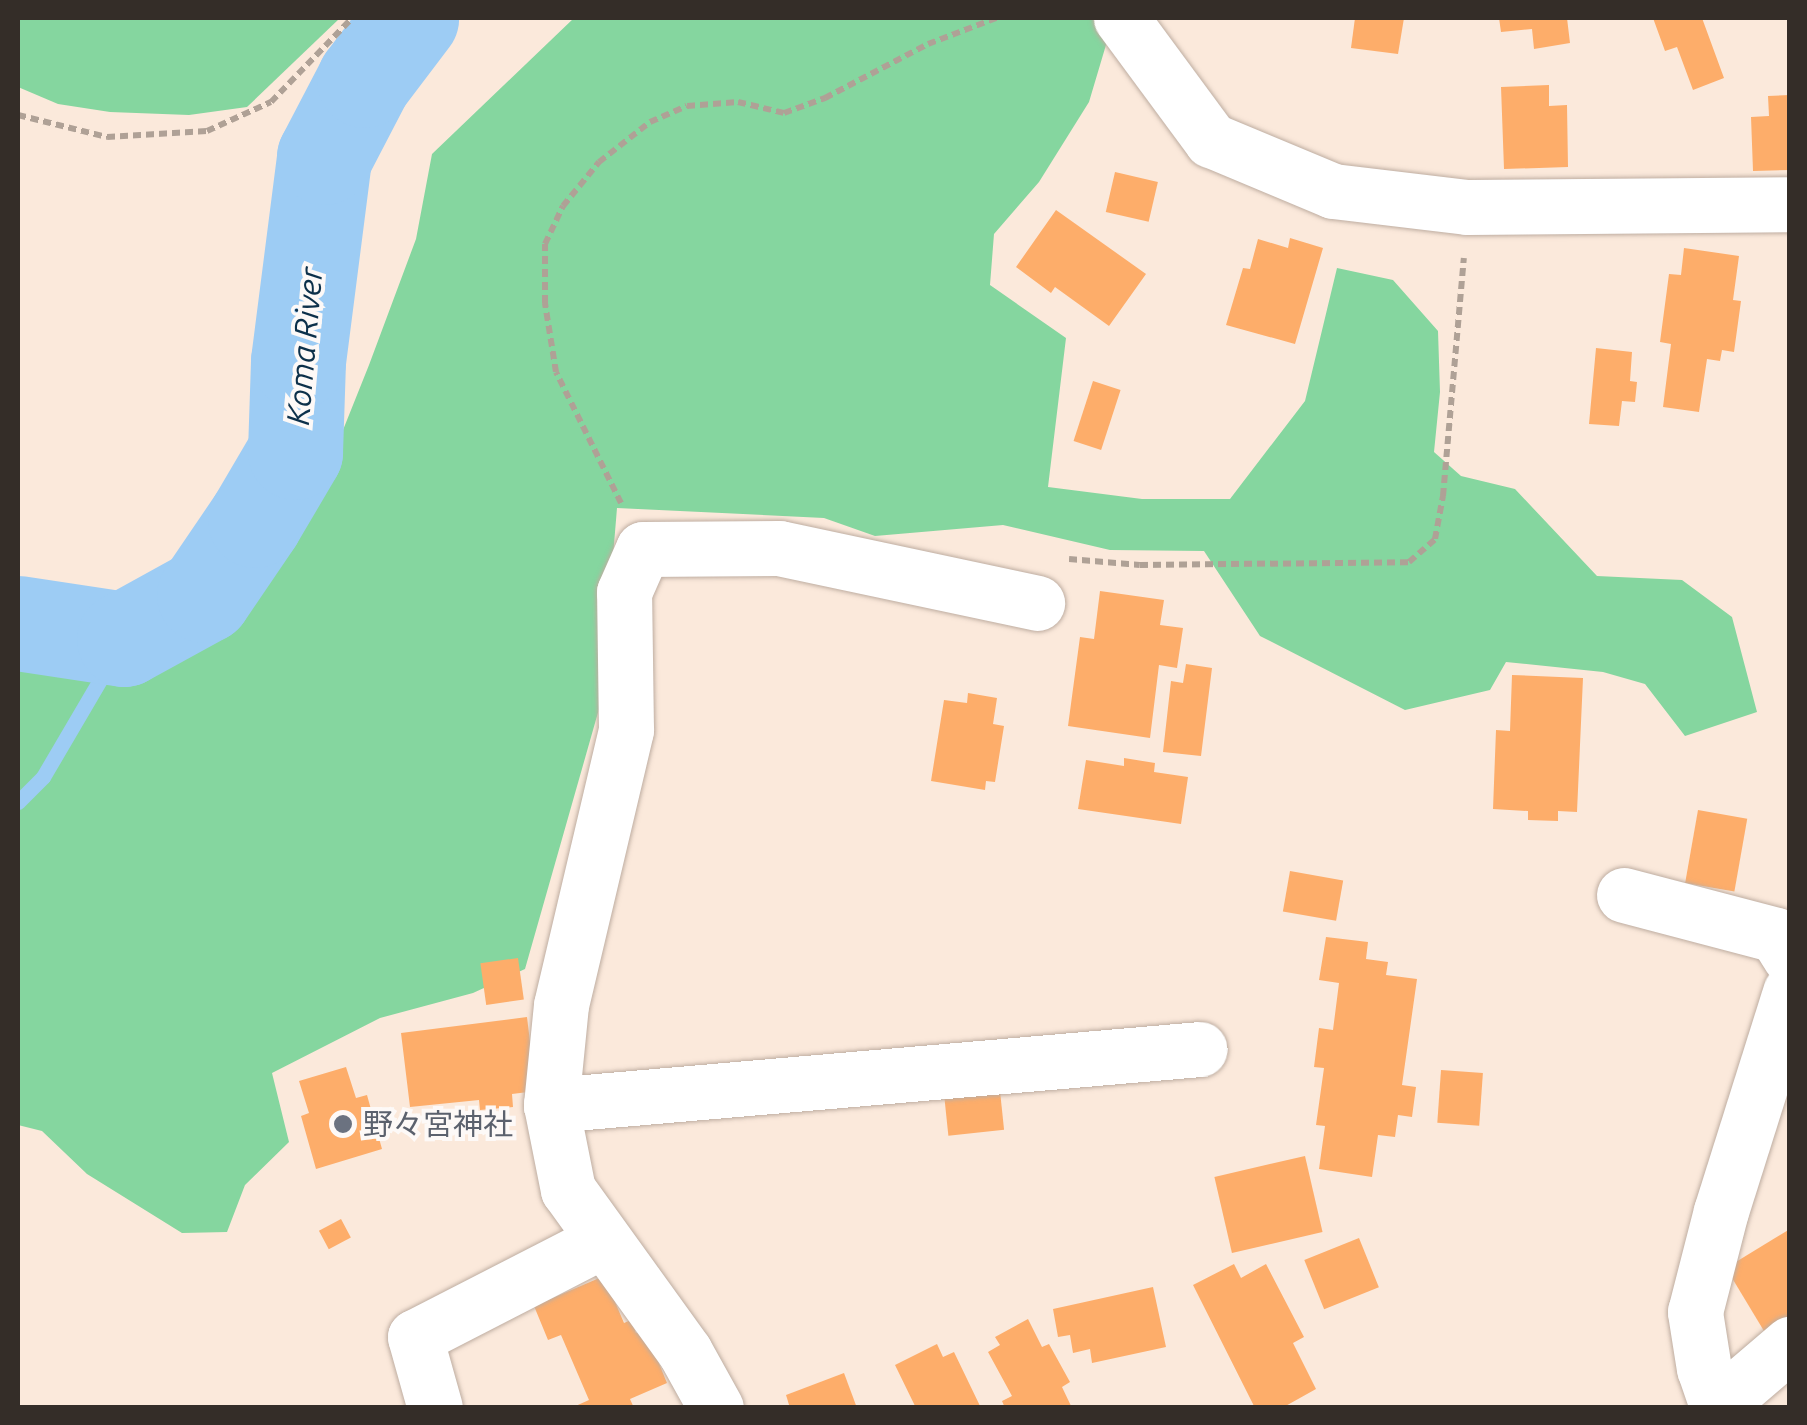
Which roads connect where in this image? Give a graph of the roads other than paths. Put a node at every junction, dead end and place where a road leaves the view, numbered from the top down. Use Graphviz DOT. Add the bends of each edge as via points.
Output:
graph roads {
  1 [pos="1121,18"];
  2 [pos="1790,204"];
  3 [pos="1052,581"];
  4 [pos="1624,895"];
  5 [pos="1790,957"];
  6 [pos="1790,992"];
  7 [pos="1200,1050"];
  8 [pos="550,1104"];
  9 [pos="604,1240"];
  10 [pos="1790,1344"];
  11 [pos="1716,1407"];
  12 [pos="435,1408"];
  13 [pos="716,1408"];
  1 -- 2 [label="street" via="1211,140 1333,191 1466,207"];
  3 -- 8 [label="street" via="778,548 643,549 624,592 626,730 562,1005"];
  4 -- 5 [label="street" via="1776,936"];
  6 -- 11 [label="street" via="1695,1312"];
  7 -- 8 [label="street"];
  8 -- 9 [label="street" via="568,1190"];
  9 -- 12 [label="street" via="415,1337"];
  9 -- 13 [label="street" via="685,1352"];
  10 -- 11 [label="street"];
}
